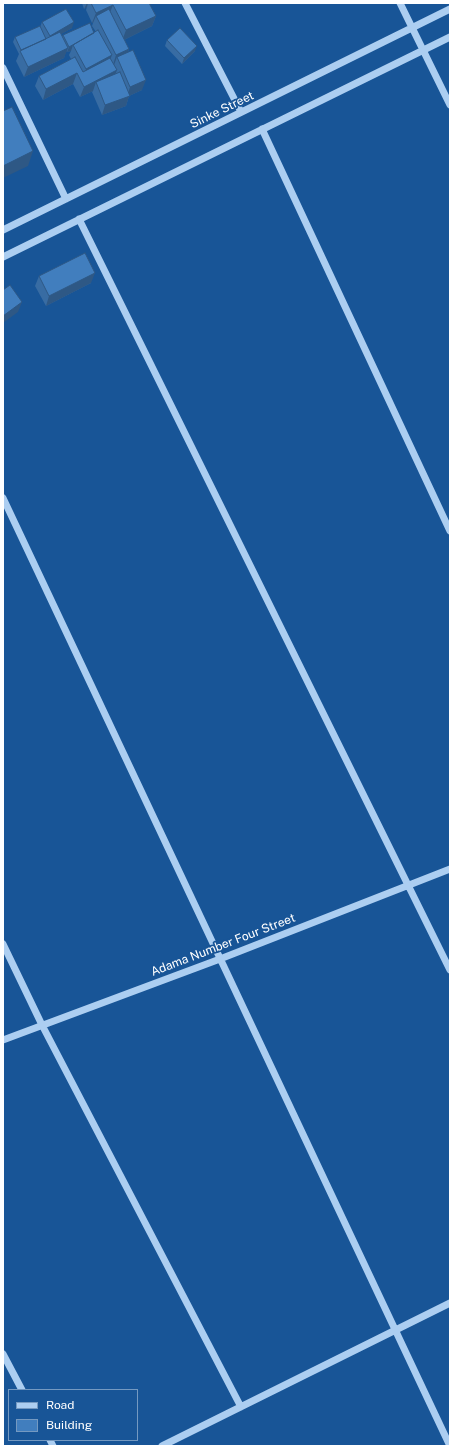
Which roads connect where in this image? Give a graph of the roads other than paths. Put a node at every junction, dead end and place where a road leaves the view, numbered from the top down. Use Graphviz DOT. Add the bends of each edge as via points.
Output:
graph roads {
  1 [pos="185,3"];
  2 [pos="400,3"];
  3 [pos="450,9"];
  4 [pos="412,28"];
  5 [pos="450,36"];
  6 [pos="423,50"];
  7 [pos="3,68"];
  8 [pos="450,105"];
  9 [pos="241,112"];
  10 [pos="262,129"];
  11 [pos="66,199"];
  12 [pos="80,219"];
  13 [pos="3,230"];
  14 [pos="3,257"];
  15 [pos="3,498"];
  16 [pos="450,531"];
  17 [pos="450,869"];
  18 [pos="408,884"];
  19 [pos="3,944"];
  20 [pos="220,959"];
  21 [pos="450,970"];
  22 [pos="42,1025"];
  23 [pos="3,1040"];
  24 [pos="450,1303"];
  25 [pos="395,1330"];
  26 [pos="3,1354"];
  27 [pos="21,1389"];
  28 [pos="241,1407"];
  29 [pos="162,1446"];
  30 [pos="450,1446"];
  1 -- 9 [label="street"];
  2 -- 4 [label="street"];
  3 -- 4 [label="street, Sinke Street"];
  4 -- 6 [label="street"];
  4 -- 9 [label="street, Sinke Street"];
  5 -- 6 [label="street"];
  6 -- 8 [label="street"];
  6 -- 10 [label="street"];
  7 -- 11 [label="street"];
  9 -- 11 [label="street, Sinke Street"];
  10 -- 12 [label="street"];
  10 -- 16 [label="street"];
  11 -- 13 [label="street, Sinke Street"];
  12 -- 14 [label="street"];
  12 -- 18 [label="street"];
  15 -- 20 [label="street"];
  17 -- 18 [label="street, Adama Number Four Street"];
  18 -- 20 [label="street, Adama Number Four Street"];
  18 -- 21 [label="street"];
  19 -- 22 [label="street"];
  20 -- 22 [label="street, Adama Number Four Street"];
  20 -- 25 [label="street"];
  22 -- 23 [label="street, Adama Number Four Street"];
  22 -- 28 [label="street"];
  24 -- 25 [label="street"];
  25 -- 28 [label="street"];
  25 -- 30 [label="street"];
  26 -- 27 [label="street"];
  28 -- 29 [label="street"];
}
